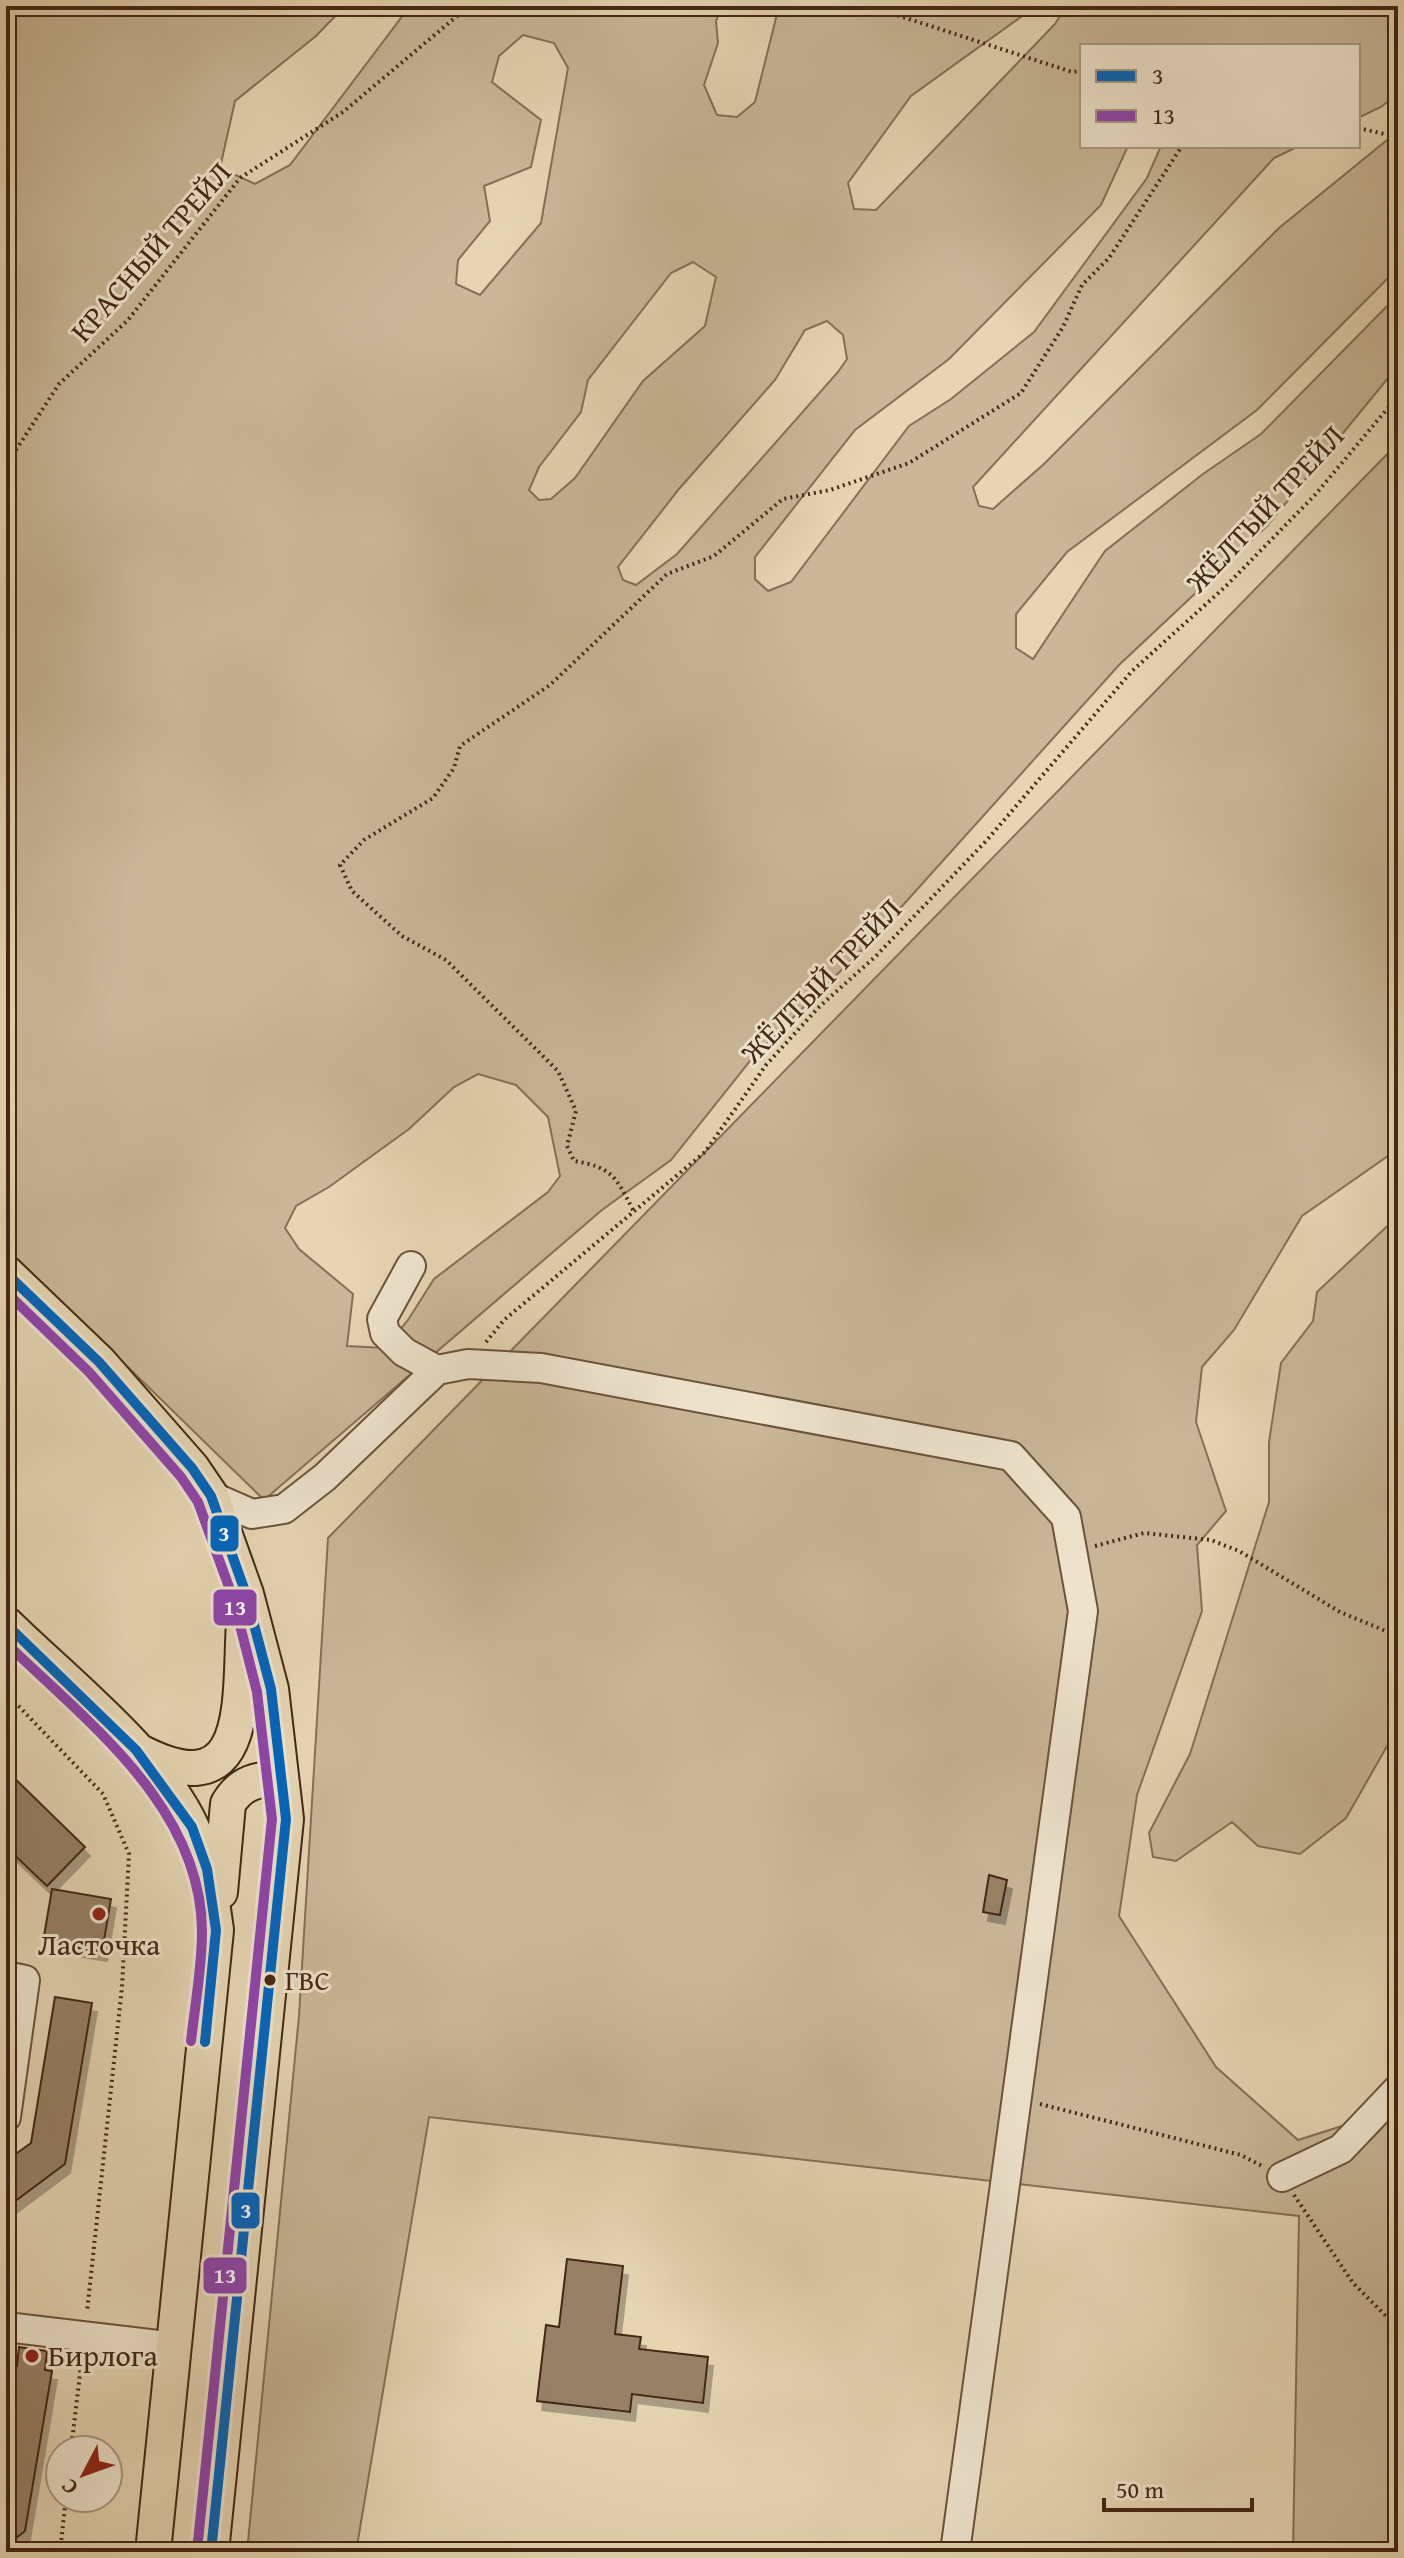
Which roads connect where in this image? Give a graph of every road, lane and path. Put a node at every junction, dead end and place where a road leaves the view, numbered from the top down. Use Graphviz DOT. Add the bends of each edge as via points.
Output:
graph roads {
  1 [pos="469,6"];
  2 [pos="869,6"];
  3 [pos="1080,71"];
  4 [pos="1360,128"];
  5 [pos="1398,137"];
  6 [pos="1181,148"];
  7 [pos="1398,396"];
  8 [pos="6,465"];
  9 [pos="633,1210"];
  10 [pos="411,1266"];
  11 [pos="6,1273"];
  12 [pos="468,1364"];
  13 [pos="437,1370"];
  14 [pos="211,1496"];
  15 [pos="1072,1552"];
  16 [pos="246,1594"];
  17 [pos="6,1624"];
  18 [pos="1398,1636"];
  19 [pos="6,1693"];
  20 [pos="136,1750"];
  21 [pos="281,1779"];
  22 [pos="216,1930"];
  23 [pos="6,1976"];
  24 [pos="1398,2089"];
  25 [pos="1016,2098"];
  26 [pos="6,2117"];
  27 [pos="1282,2177"];
  28 [pos="6,2327"];
  29 [pos="1398,2328"];
  30 [pos="84,2336"];
  31 [pos="175,2347"];
  32 [pos="73,2434"];
  33 [pos="64,2514"];
  34 [pos="60,2552"];
  35 [pos="153,2552"];
  36 [pos="211,2552"];
  37 [pos="955,2552"];
  1 -- 8 [label="path, КРАСНЫЙ ТРЕЙЛ" via="343,112 240,178 128,320 59,384"];
  2 -- 3 [label="path"];
  4 -- 5 [label="path"];
  6 -- 9 [label="path" via="1109,258 1082,285 1063,327 1021,393 909,463 830,490 783,499 714,556 667,574 550,685 460,746 454,768 433,798 364,840 340,865 352,891 402,936 446,960 558,1071 576,1111 567,1146 574,1161 599,1165 617,1179"];
  7 -- 9 [label="path, ЖЁЛТЫЙ ТРЕЙЛ" via="1315,495 1132,671 987,840 876,956 818,1008 766,1065 705,1152"];
  9 -- 12 [label="path, ЖЁЛТЫЙ ТРЕЙЛ" via="504,1320"];
  10 -- 13 [label="lane" via="386,1306 385,1333 404,1352"];
  11 -- 14 [label="main road" via="99,1362"];
  12 -- 13 [label="lane"];
  12 -- 15 [label="lane" via="541,1368 1011,1456 1066,1517"];
  13 -- 14 [label="lane" via="284,1509 252,1514"];
  14 -- 16 [label="main road"];
  15 -- 18 [label="path" via="1144,1533 1211,1540 1239,1551 1340,1612"];
  15 -- 25 [label="lane" via="1083,1611"];
  16 -- 20 [label="main road" via="237,1726 227,1751 213,1764 193,1770 169,1767"];
  16 -- 21 [label="main road" via="271,1689"];
  17 -- 20 [label="main road"];
  19 -- 30 [label="path" via="103,1794 129,1854 122,1987"];
  20 -- 22 [label="main road" via="192,1827 207,1869"];
  21 -- 22 [label="main road" via="248,1783 228,1804"];
  21 -- 36 [label="main road" via="286,1819"];
  22 -- 31 [label="main road"];
  23 -- 26 [label="lane" via="25,1980"];
  24 -- 27 [label="lane" via="1341,2149"];
  25 -- 27 [label="path" via="1241,2155"];
  25 -- 37 [label="lane"];
  27 -- 29 [label="path" via="1353,2283"];
  28 -- 30 [label="lane"];
  30 -- 31 [label="lane"];
  30 -- 32 [label="path"];
  31 -- 35 [label="main road"];
  33 -- 34 [label="path"];
}
